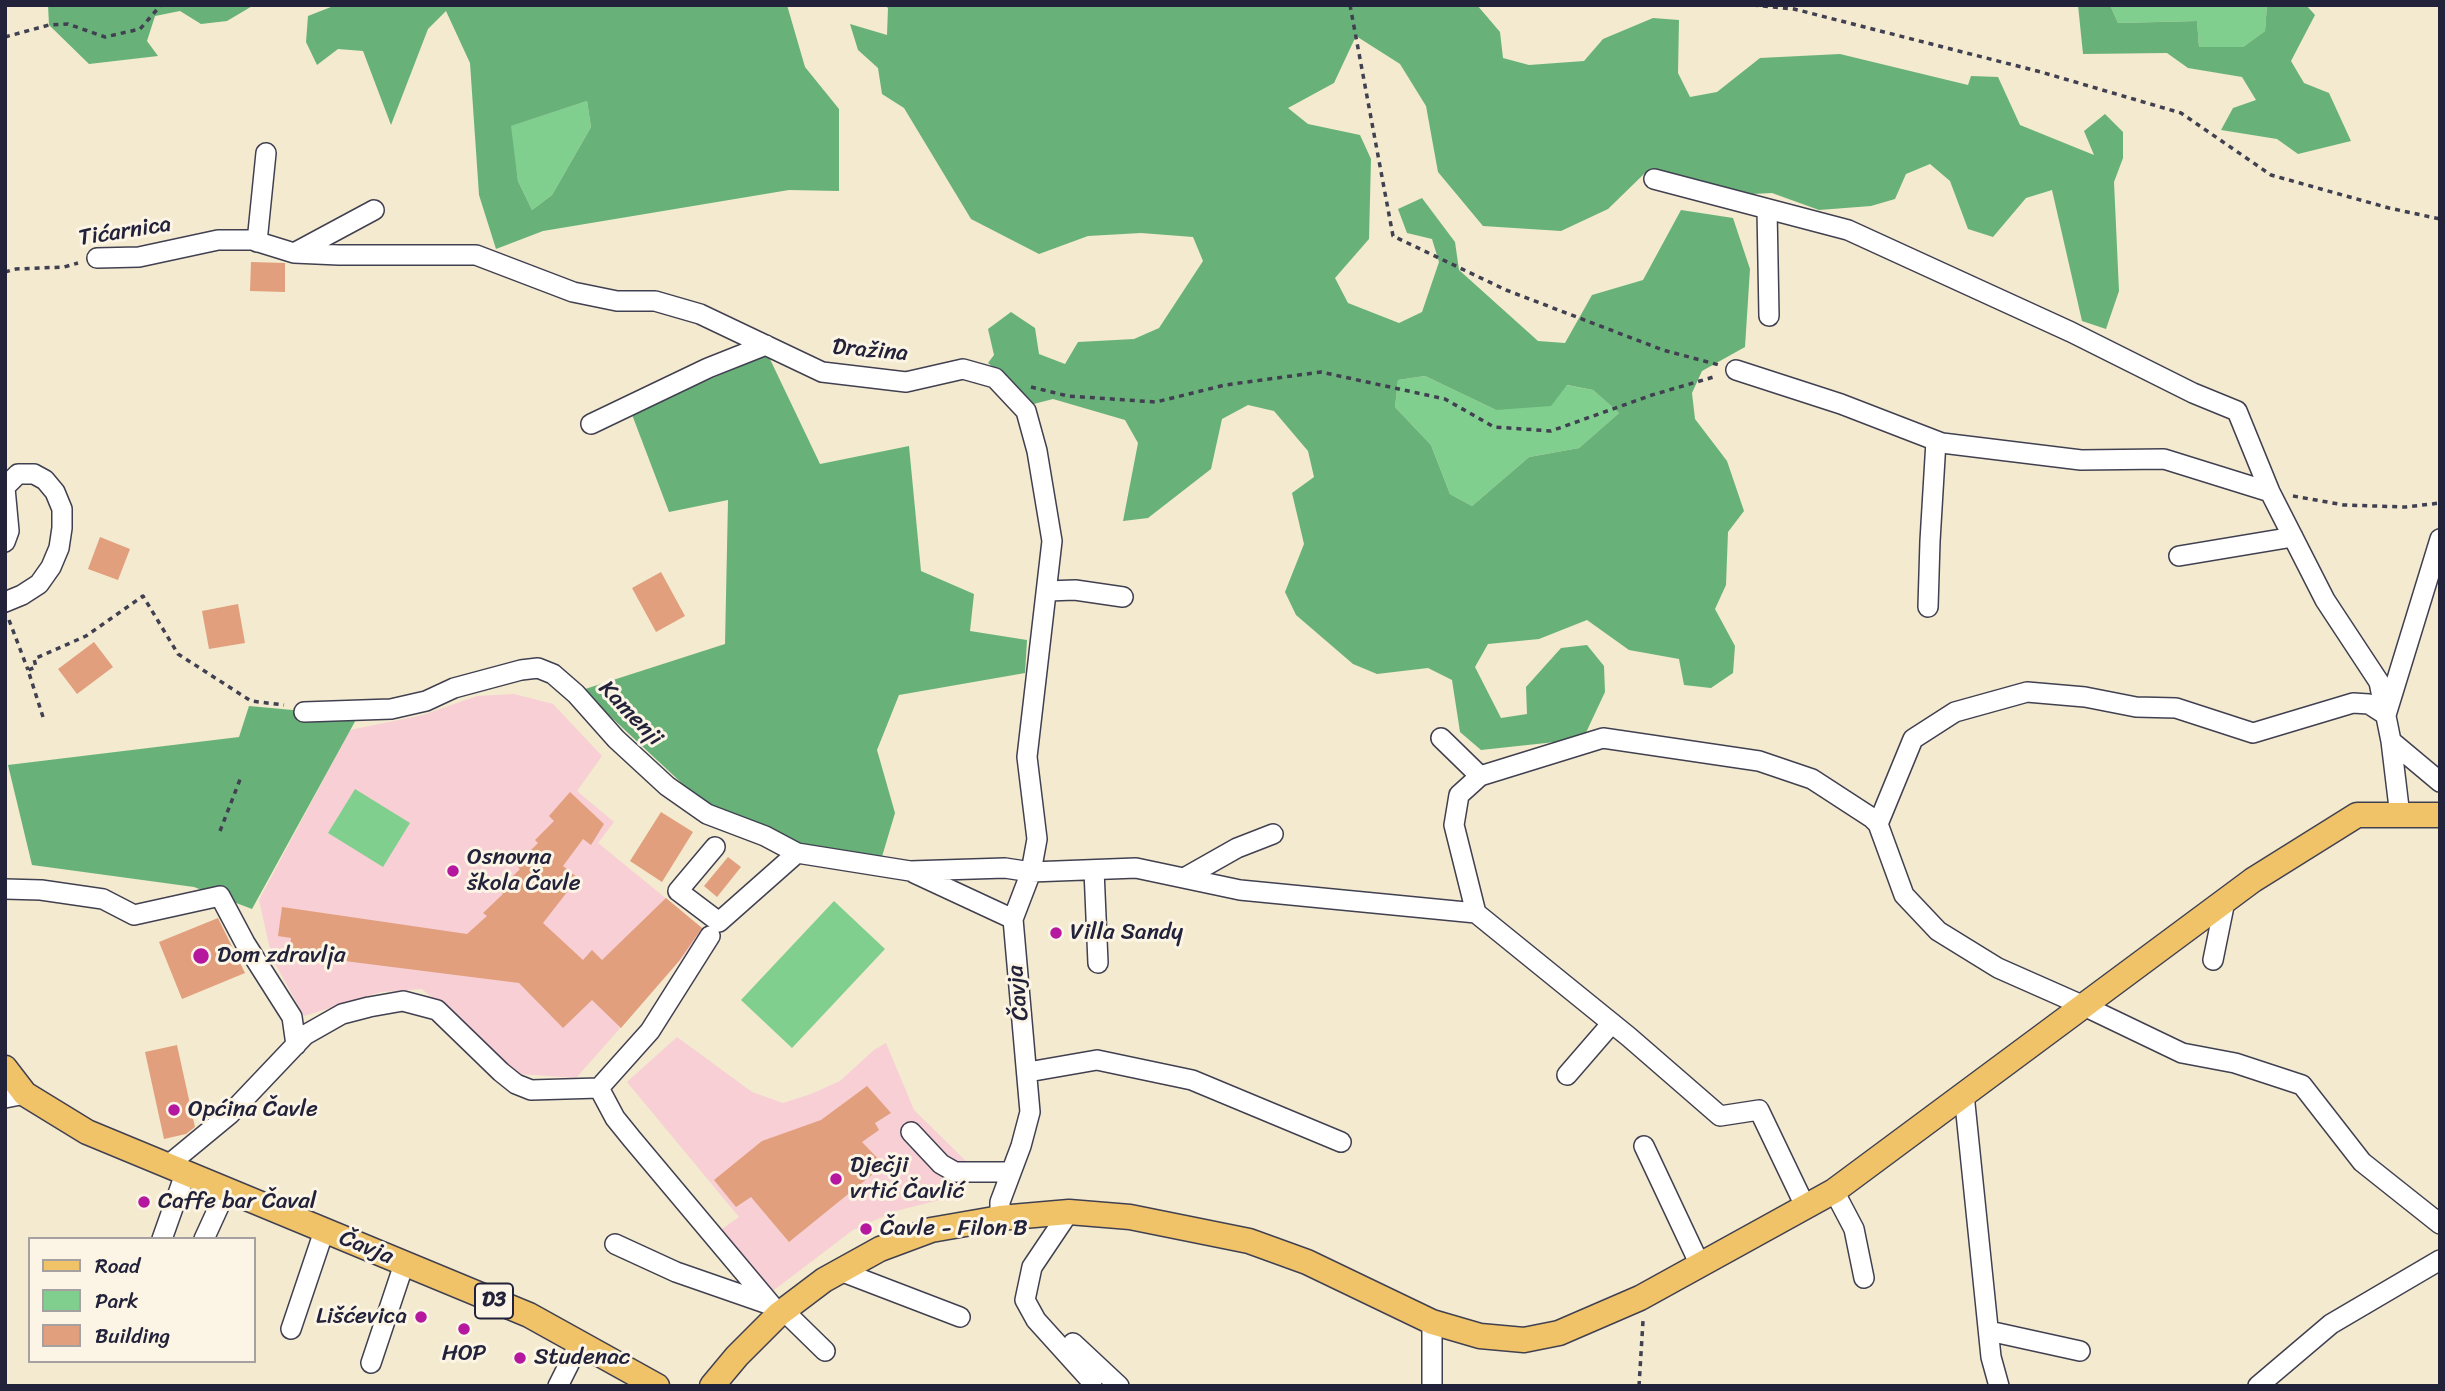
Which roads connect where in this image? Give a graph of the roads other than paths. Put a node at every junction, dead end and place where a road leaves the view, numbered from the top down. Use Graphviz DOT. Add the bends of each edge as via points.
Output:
graph roads {
  1 [pos="266,153"];
  2 [pos="1654,179"];
  3 [pos="1767,209"];
  4 [pos="374,210"];
  5 [pos="254,241"];
  6 [pos="294,253"];
  7 [pos="97,258"];
  8 [pos="1769,316"];
  9 [pos="766,345"];
  10 [pos="1736,370"];
  11 [pos="591,424"];
  12 [pos="1936,441"];
  13 [pos="5,488"];
  14 [pos="2270,492"];
  15 [pos="2293,537"];
  16 [pos="2440,539"];
  17 [pos="5,542"];
  18 [pos="2179,556"];
  19 [pos="1047,591"];
  20 [pos="1124,597"];
  21 [pos="1928,607"];
  22 [pos="7,610"];
  23 [pos="304,712"];
  24 [pos="2386,715"];
  25 [pos="1441,738"];
  26 [pos="2391,741"];
  27 [pos="1480,776"];
  28 [pos="2440,782"];
  29 [pos="2400,816"];
  30 [pos="2440,816"];
  31 [pos="1878,824"];
  32 [pos="1273,834"];
  33 [pos="715,847"];
  34 [pos="797,853"];
  35 [pos="1094,870"];
  36 [pos="910,871"];
  37 [pos="1031,872"];
  38 [pos="1184,878"];
  39 [pos="13,889"];
  40 [pos="2225,901"];
  41 [pos="1476,913"];
  42 [pos="1013,919"];
  43 [pos="710,936"];
  44 [pos="2213,960"];
  45 [pos="1098,963"];
  46 [pos="2084,1006"];
  47 [pos="1612,1023"];
  48 [pos="296,1045"];
  49 [pos="5,1068"];
  50 [pos="1028,1072"];
  51 [pos="1567,1075"];
  52 [pos="599,1088"];
  53 [pos="1964,1094"];
  54 [pos="15,1096"];
  55 [pos="911,1132"];
  56 [pos="1341,1142"];
  57 [pos="1644,1146"];
  58 [pos="176,1170"];
  59 [pos="1011,1172"];
  60 [pos="226,1191"];
  61 [pos="1834,1191"];
  62 [pos="1805,1206"];
  63 [pos="1069,1212"];
  64 [pos="1000,1218"];
  65 [pos="2440,1224"];
  66 [pos="324,1231"];
  67 [pos="162,1237"];
  68 [pos="205,1237"];
  69 [pos="615,1244"];
  70 [pos="2439,1262"];
  71 [pos="404,1264"];
  72 [pos="1700,1265"];
  73 [pos="840,1271"];
  74 [pos="1864,1278"];
  75 [pos="1027,1305"];
  76 [pos="778,1310"];
  77 [pos="960,1317"];
  78 [pos="1432,1322"];
  79 [pos="291,1329"];
  80 [pos="1989,1331"];
  81 [pos="580,1342"];
  82 [pos="825,1351"];
  83 [pos="2080,1351"];
  84 [pos="371,1363"];
  85 [pos="1092,1382"];
  86 [pos="558,1386"];
  87 [pos="657,1386"];
  88 [pos="712,1386"];
  89 [pos="1119,1386"];
  90 [pos="1432,1386"];
  91 [pos="1998,1386"];
  92 [pos="2259,1386"];
  1 -- 5 [label="street"];
  2 -- 3 [label="street"];
  3 -- 8 [label="street"];
  3 -- 14 [label="street" via="1848,230 2237,411"];
  4 -- 6 [label="street"];
  5 -- 6 [label="street, Dražina"];
  5 -- 7 [label="street, Tićarnica" via="218,240 139,257"];
  6 -- 9 [label="street, Dražina" via="476,255 573,292 617,301 655,301 700,314"];
  9 -- 11 [label="street"];
  9 -- 19 [label="street, Dražina" via="822,372 906,382 963,369 995,378 1026,411 1037,451 1052,541"];
  10 -- 12 [label="street"];
  12 -- 14 [label="street" via="2081,460 2164,459"];
  12 -- 21 [label="street"];
  13 -- 17 [label="street" via="9,531"];
  13 -- 22 [label="street" via="18,474 34,474 55,492 62,509 59,548 51,568"];
  14 -- 15 [label="street"];
  15 -- 18 [label="street"];
  15 -- 24 [label="street" via="2325,600 2379,682"];
  16 -- 24 [label="street"];
  19 -- 20 [label="street"];
  19 -- 37 [label="street" via="1027,757 1037,839"];
  23 -- 34 [label="street, Kamenji" via="391,709 538,668 554,674 576,694 667,786 707,814"];
  24 -- 26 [label="street"];
  24 -- 31 [label="street" via="2369,704 2353,703 2253,733 2176,708 2027,692 1955,712 1913,739"];
  25 -- 27 [label="street"];
  26 -- 28 [label="street"];
  26 -- 29 [label="street"];
  27 -- 31 [label="street" via="1603,738 1759,761 1812,779"];
  27 -- 41 [label="street" via="1459,795 1454,825"];
  29 -- 30 [label="main road"];
  29 -- 40 [label="main road" via="2357,816"];
  31 -- 46 [label="street" via="1905,895 1938,931 1998,968"];
  32 -- 38 [label="street"];
  33 -- 34 [label="street" via="678,891 719,922"];
  34 -- 36 [label="street, Kamenji"];
  35 -- 37 [label="street"];
  35 -- 38 [label="street" via="1136,868"];
  35 -- 45 [label="street"];
  36 -- 37 [label="street, Kamenji" via="1004,868"];
  36 -- 42 [label="street, Kamenji"];
  37 -- 42 [label="street, Čavja"];
  38 -- 41 [label="street" via="1240,890"];
  39 -- 48 [label="street" via="103,899 134,915 220,896 292,1017"];
  40 -- 44 [label="street"];
  40 -- 46 [label="main road"];
  41 -- 47 [label="street"];
  42 -- 50 [label="street, Čavja"];
  43 -- 52 [label="street" via="650,1031"];
  46 -- 53 [label="main road"];
  46 -- 65 [label="street" via="2182,1053 2235,1063 2302,1084 2361,1162"];
  47 -- 51 [label="street"];
  47 -- 62 [label="street" via="1720,1116 1759,1110"];
  48 -- 52 [label="street" via="342,1014 403,1001 436,1010 516,1084 531,1090"];
  48 -- 58 [label="street"];
  49 -- 54 [label="main road, Čavja / D3"];
  50 -- 56 [label="street" via="1097,1060 1192,1080"];
  50 -- 59 [label="street, Čavja" via="1030,1112"];
  52 -- 76 [label="street" via="615,1118"];
  53 -- 61 [label="main road"];
  53 -- 80 [label="street"];
  54 -- 58 [label="main road, Čavja / D3"];
  55 -- 59 [label="street" via="955,1172"];
  57 -- 72 [label="street"];
  58 -- 60 [label="main road, Čavja / D3"];
  58 -- 67 [label="street"];
  59 -- 64 [label="street, Čavja" via="1000,1202"];
  60 -- 66 [label="main road, Čavja / D3"];
  60 -- 68 [label="street"];
  61 -- 62 [label="main road"];
  61 -- 74 [label="street" via="1854,1229"];
  62 -- 72 [label="main road"];
  63 -- 64 [label="main road"];
  63 -- 75 [label="street" via="1032,1267"];
  63 -- 78 [label="main road" via="1130,1217 1249,1241 1330,1272"];
  64 -- 73 [label="main road" via="931,1230 880,1249"];
  66 -- 71 [label="main road, Čavja / D3"];
  66 -- 79 [label="street"];
  69 -- 76 [label="street"];
  70 -- 92 [label="street" via="2330,1324"];
  71 -- 81 [label="main road, Čavja / D3" via="529,1315"];
  71 -- 84 [label="street"];
  72 -- 78 [label="main road" via="1640,1298 1559,1333 1524,1340 1480,1336"];
  73 -- 76 [label="main road"];
  73 -- 77 [label="street"];
  75 -- 85 [label="street"];
  75 -- 89 [label="street" via="1041,1306"];
  76 -- 82 [label="street"];
  76 -- 88 [label="main road"];
  78 -- 90 [label="street"];
  80 -- 83 [label="street"];
  80 -- 91 [label="street"];
  81 -- 86 [label="street"];
  81 -- 87 [label="main road, Čavja / D3"];
}
